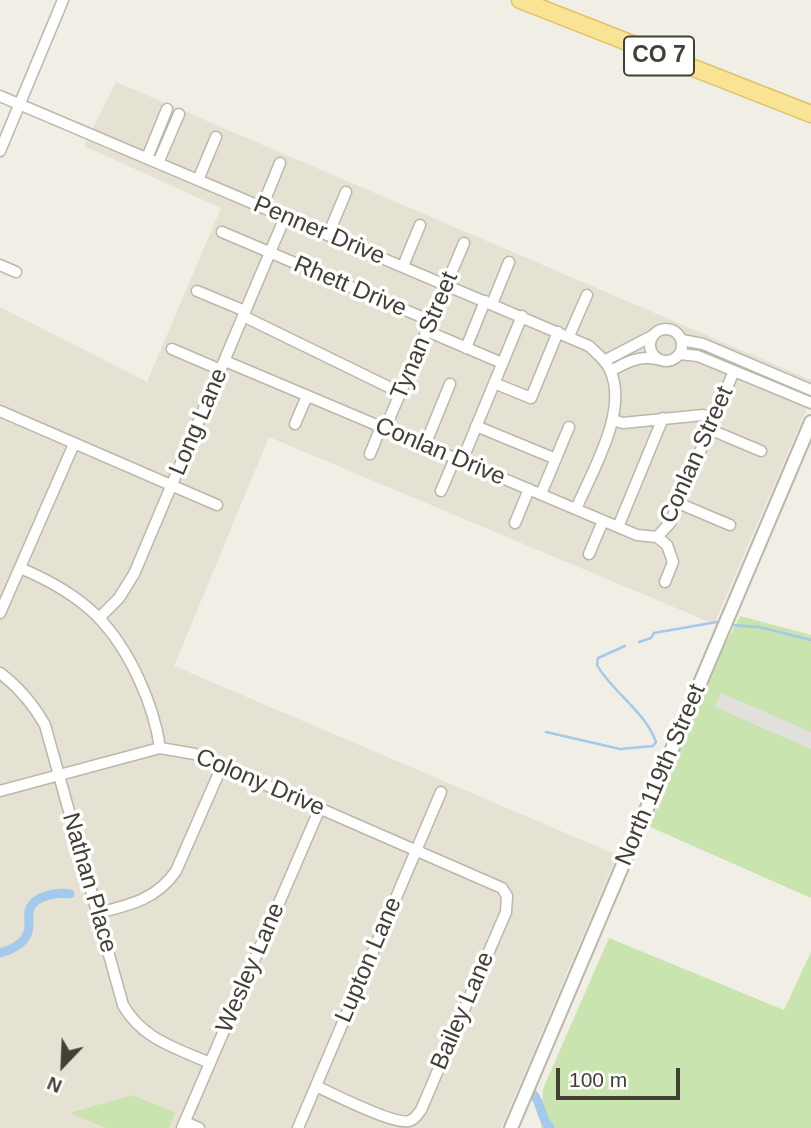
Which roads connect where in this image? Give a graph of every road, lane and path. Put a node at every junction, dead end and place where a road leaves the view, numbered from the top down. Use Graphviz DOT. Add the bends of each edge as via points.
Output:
graph roads {
  1 [pos="63,0"];
  2 [pos="520,0"];
  3 [pos="0,96"];
  4 [pos="19,104"];
  5 [pos="167,109"];
  6 [pos="178,114"];
  7 [pos="811,114"];
  8 [pos="216,137"];
  9 [pos="0,151"];
  10 [pos="147,158"];
  11 [pos="158,163"];
  12 [pos="280,163"];
  13 [pos="198,180"];
  14 [pos="346,192"];
  15 [pos="262,207"];
  16 [pos="285,217"];
  17 [pos="419,225"];
  18 [pos="222,232"];
  19 [pos="328,235"];
  20 [pos="464,243"];
  21 [pos="270,253"];
  22 [pos="509,262"];
  23 [pos="0,265"];
  24 [pos="402,266"];
  25 [pos="16,272"];
  26 [pos="446,285"];
  27 [pos="197,291"];
  28 [pos="587,295"];
  29 [pos="489,302"];
  30 [pos="244,314"];
  31 [pos="522,316"];
  32 [pos="429,326"];
  33 [pos="558,331"];
  34 [pos="652,335"];
  35 [pos="569,336"];
  36 [pos="681,340"];
  37 [pos="466,348"];
  38 [pos="172,349"];
  39 [pos="680,354"];
  40 [pos="656,359"];
  41 [pos="604,361"];
  42 [pos="502,363"];
  43 [pos="223,365"];
  44 [pos="611,371"];
  45 [pos="734,371"];
  46 [pos="494,383"];
  47 [pos="450,384"];
  48 [pos="811,390"];
  49 [pos="401,393"];
  50 [pos="307,396"];
  51 [pos="811,403"];
  52 [pos="0,411"];
  53 [pos="663,418"];
  54 [pos="613,420"];
  55 [pos="811,422"];
  56 [pos="295,424"];
  57 [pos="711,424"];
  58 [pos="476,426"];
  59 [pos="569,427"];
  60 [pos="383,428"];
  61 [pos="74,443"];
  62 [pos="425,445"];
  63 [pos="761,451"];
  64 [pos="370,454"];
  65 [pos="458,459"];
  66 [pos="556,459"];
  67 [pos="172,486"];
  68 [pos="529,489"];
  69 [pos="441,491"];
  70 [pos="541,494"];
  71 [pos="678,503"];
  72 [pos="217,505"];
  73 [pos="576,509"];
  74 [pos="604,521"];
  75 [pos="515,523"];
  76 [pos="730,525"];
  77 [pos="618,527"];
  78 [pos="657,537"];
  79 [pos="589,554"];
  80 [pos="20,568"];
  81 [pos="665,582"];
  82 [pos="0,613"];
  83 [pos="99,618"];
  84 [pos="0,673"];
  85 [pos="160,748"];
  86 [pos="222,766"];
  87 [pos="60,775"];
  88 [pos="0,791"];
  89 [pos="441,792"];
  90 [pos="320,808"];
  91 [pos="416,850"];
  92 [pos="508,896"];
  93 [pos="98,913"];
  94 [pos="210,1063"];
  95 [pos="316,1086"];
  96 [pos="184,1125"];
  97 [pos="199,1128"];
  98 [pos="298,1128"];
  99 [pos="511,1128"];
  1 -- 4 [label="street"];
  2 -- 7 [label="main road, CO 7"];
  3 -- 4 [label="street, Penner Drive"];
  4 -- 9 [label="street"];
  4 -- 10 [label="street, Penner Drive"];
  5 -- 10 [label="street"];
  6 -- 11 [label="street"];
  8 -- 13 [label="street"];
  10 -- 11 [label="street, Penner Drive"];
  11 -- 13 [label="street, Penner Drive"];
  12 -- 15 [label="street"];
  13 -- 15 [label="street, Penner Drive"];
  14 -- 19 [label="street"];
  15 -- 16 [label="street, Penner Drive"];
  16 -- 19 [label="street, Penner Drive"];
  16 -- 21 [label="street, Long Lane"];
  17 -- 24 [label="street"];
  18 -- 21 [label="street, Rhett Drive"];
  19 -- 24 [label="street, Penner Drive"];
  20 -- 26 [label="street, Tynan Street"];
  21 -- 30 [label="street, Long Lane"];
  21 -- 32 [label="street, Rhett Drive"];
  22 -- 29 [label="street"];
  23 -- 25 [label="street"];
  24 -- 26 [label="street, Penner Drive"];
  26 -- 29 [label="street, Penner Drive"];
  26 -- 32 [label="street, Tynan Street"];
  27 -- 30 [label="street"];
  28 -- 35 [label="street"];
  29 -- 31 [label="street, Penner Drive"];
  29 -- 37 [label="street"];
  30 -- 43 [label="street, Long Lane"];
  30 -- 49 [label="street"];
  31 -- 33 [label="street, Penner Drive"];
  31 -- 42 [label="street"];
  32 -- 37 [label="street, Rhett Drive"];
  32 -- 49 [label="street, Tynan Street"];
  33 -- 35 [label="street, Penner Drive"];
  33 -- 46 [label="street" via="531,398"];
  34 -- 36 [label="street" via="666,328"];
  34 -- 40 [label="street" via="650,350"];
  34 -- 41 [label="street"];
  35 -- 41 [label="street, Penner Drive"];
  36 -- 39 [label="street"];
  36 -- 48 [label="street" via="703,344"];
  37 -- 42 [label="street, Rhett Drive"];
  38 -- 43 [label="street, Conlan Drive"];
  39 -- 40 [label="street" via="666,362"];
  39 -- 45 [label="street"];
  40 -- 44 [label="street" via="634,359"];
  41 -- 44 [label="street, Penner Drive"];
  42 -- 46 [label="street"];
  43 -- 50 [label="street, Conlan Drive"];
  43 -- 67 [label="street, Long Lane"];
  44 -- 54 [label="street" via="616,400"];
  45 -- 51 [label="street"];
  45 -- 57 [label="street, Conlan Street"];
  46 -- 58 [label="street"];
  47 -- 62 [label="street"];
  49 -- 60 [label="street, Tynan Street"];
  50 -- 56 [label="street"];
  50 -- 60 [label="street, Conlan Drive"];
  52 -- 61 [label="street"];
  53 -- 54 [label="street"];
  53 -- 57 [label="street" via="703,415"];
  53 -- 77 [label="street"];
  54 -- 73 [label="street"];
  55 -- 99 [label="street, North 119th Street"];
  57 -- 63 [label="street"];
  57 -- 71 [label="street, Conlan Street"];
  58 -- 65 [label="street"];
  58 -- 66 [label="street"];
  59 -- 66 [label="street"];
  60 -- 62 [label="street, Conlan Drive"];
  60 -- 64 [label="street, Tynan Street"];
  61 -- 67 [label="street"];
  61 -- 80 [label="street"];
  62 -- 65 [label="street, Conlan Drive"];
  65 -- 68 [label="street, Conlan Drive"];
  65 -- 69 [label="street"];
  66 -- 70 [label="street"];
  67 -- 72 [label="street"];
  67 -- 83 [label="street, Long Lane" via="134,574"];
  68 -- 70 [label="street, Conlan Drive"];
  68 -- 75 [label="street"];
  70 -- 73 [label="street, Conlan Drive"];
  71 -- 76 [label="street"];
  71 -- 78 [label="street, Conlan Street" via="670,523"];
  73 -- 74 [label="street, Conlan Drive"];
  74 -- 77 [label="street, Conlan Drive"];
  74 -- 79 [label="street"];
  77 -- 78 [label="street, Conlan Drive"];
  78 -- 81 [label="street" via="667,545 673,562"];
  80 -- 82 [label="street"];
  80 -- 83 [label="street" via="50,581"];
  83 -- 85 [label="street" via="138,677"];
  84 -- 87 [label="street, Nathan Place" via="34,705"];
  85 -- 86 [label="street, Colony Drive" via="195,754"];
  85 -- 87 [label="street, Colony Drive"];
  86 -- 90 [label="street, Colony Drive"];
  86 -- 93 [label="street" via="169,882 144,900"];
  87 -- 88 [label="street, Colony Drive"];
  87 -- 93 [label="street, Nathan Place"];
  89 -- 91 [label="street, Lupton Lane"];
  90 -- 91 [label="street, Colony Drive"];
  90 -- 94 [label="street, Wesley Lane"];
  91 -- 92 [label="street, Colony Drive" via="494,883"];
  91 -- 95 [label="street, Lupton Lane"];
  92 -- 95 [label="street, Bailey Lane" via="506,912 415,1118 393,1120"];
  93 -- 94 [label="street, Nathan Place" via="130,1017 149,1036"];
  94 -- 96 [label="street, Wesley Lane"];
  95 -- 98 [label="street, Lupton Lane"];
  96 -- 97 [label="street"];
}
